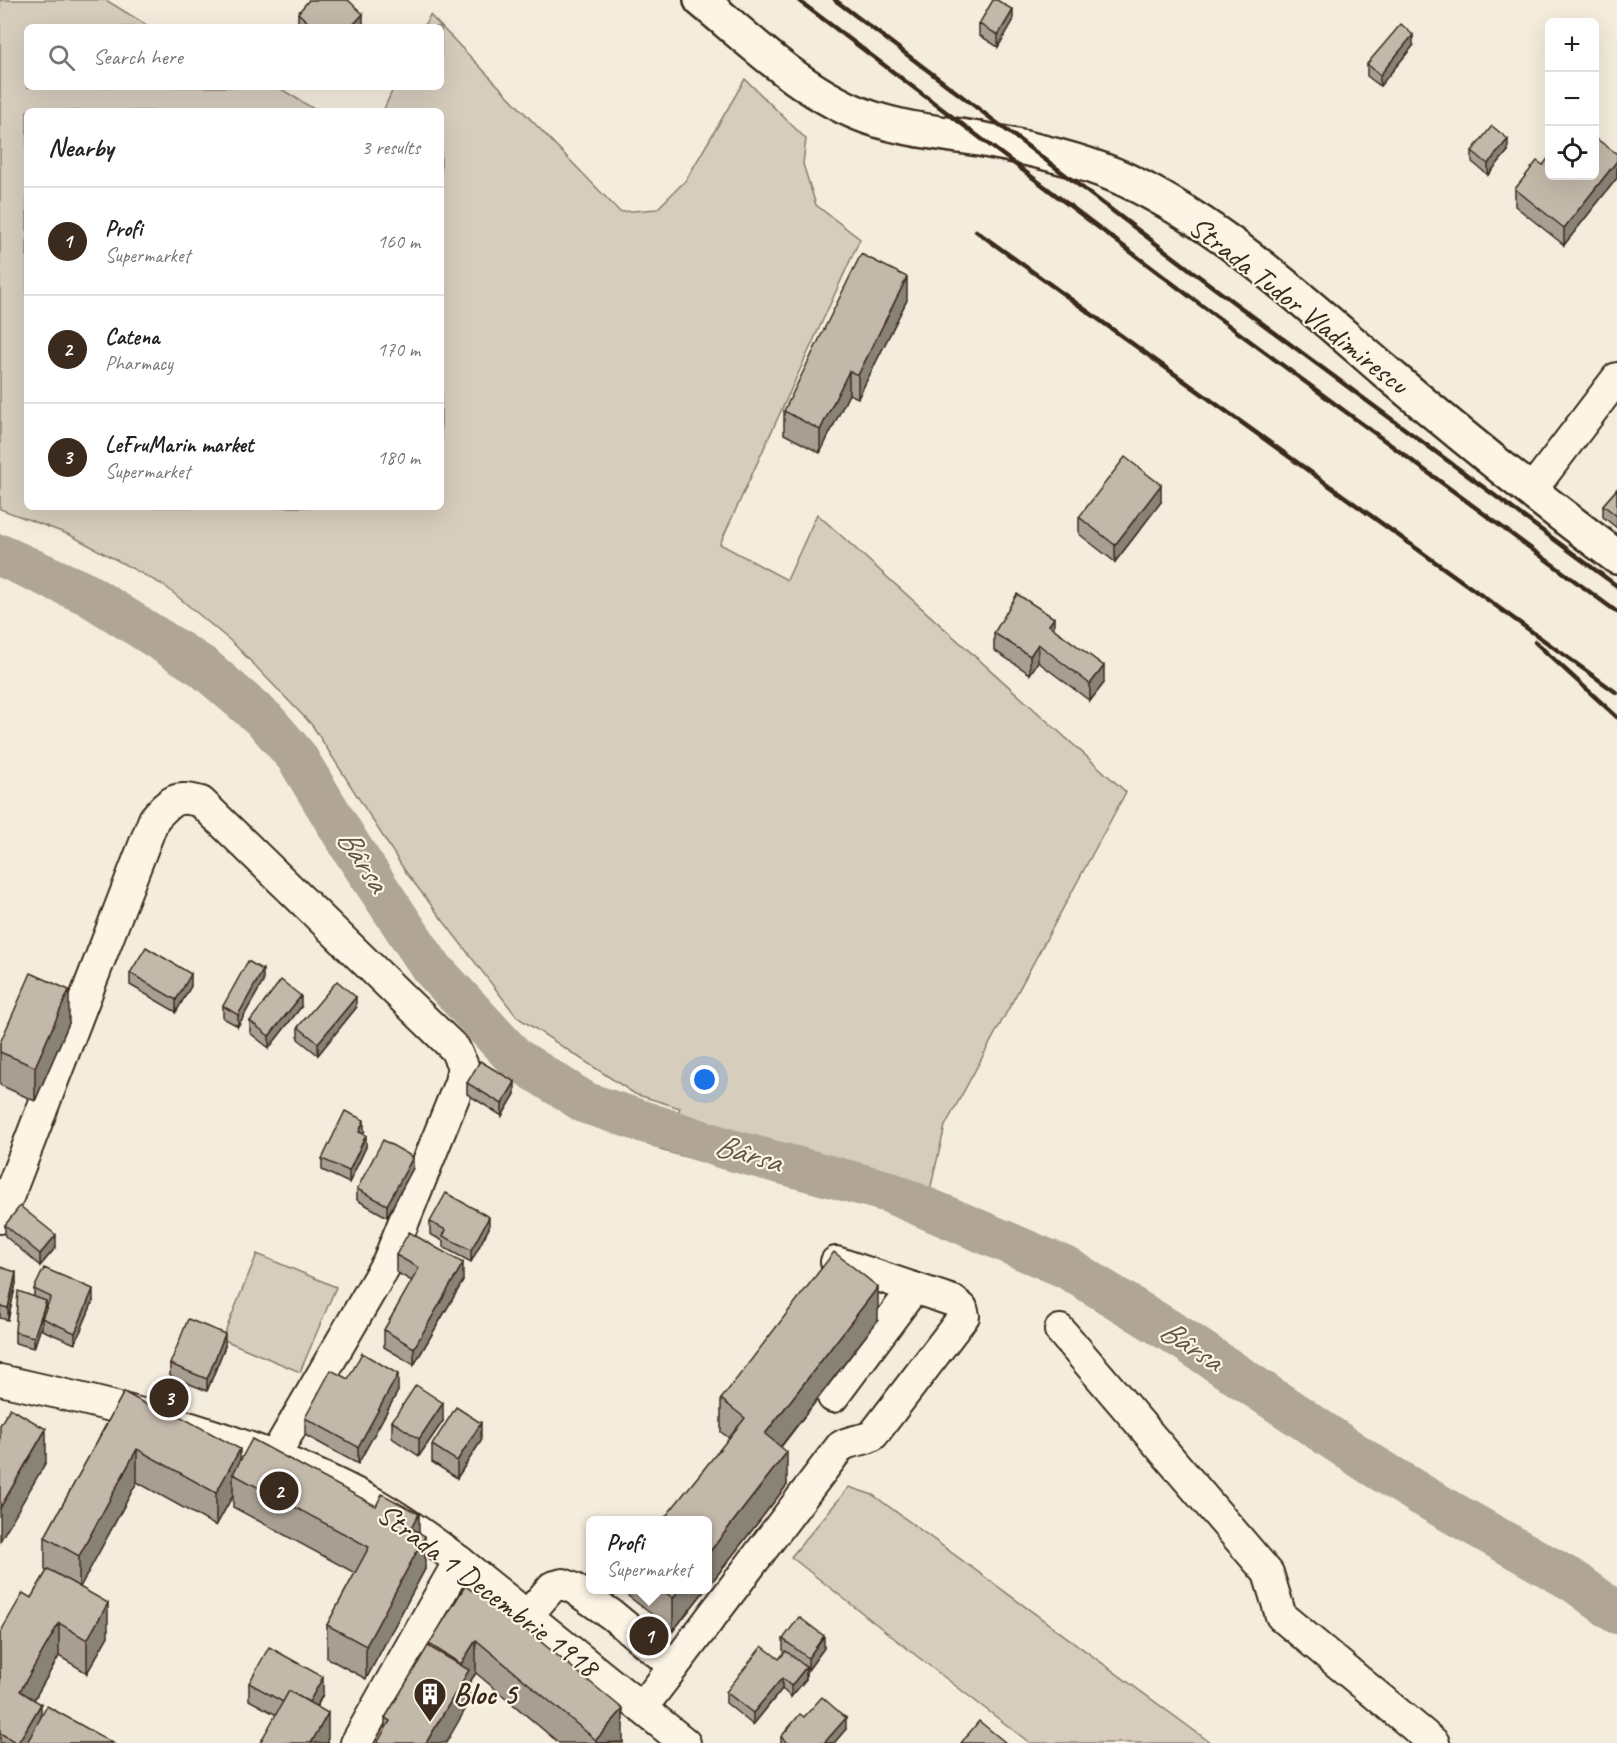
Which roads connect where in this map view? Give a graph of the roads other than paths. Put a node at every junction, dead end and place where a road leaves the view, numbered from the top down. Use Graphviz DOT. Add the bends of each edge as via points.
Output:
graph roads {
  1 [pos="701,0"];
  2 [pos="1617,378"];
  3 [pos="1531,491"];
  4 [pos="1617,557"];
  5 [pos="0,1218"];
  6 [pos="836,1262"];
  7 [pos="914,1288"];
  8 [pos="1060,1330"];
  9 [pos="0,1380"];
  10 [pos="833,1397"];
  11 [pos="274,1456"];
  12 [pos="459,1561"];
  13 [pos="527,1616"];
  14 [pos="674,1666"];
  15 [pos="642,1708"];
  16 [pos="356,1743"];
  17 [pos="686,1743"];
  18 [pos="1434,1743"];
  1 -- 3 [label="main road, Strada Tudor Vladimirescu" via="819,93 869,118 926,132 981,139 1085,165 1126,180 1169,204 1294,293"];
  2 -- 3 [label="street"];
  3 -- 4 [label="main road, Strada Tudor Vladimirescu"];
  5 -- 11 [label="street" via="154,819 169,802 186,797 201,802 455,1049 463,1066 388,1261"];
  6 -- 7 [label="street"];
  7 -- 10 [label="street"];
  7 -- 14 [label="street" via="953,1301 962,1308 961,1322 873,1436 840,1447"];
  8 -- 18 [label="street" via="1268,1573 1281,1616"];
  9 -- 11 [label="street, Strada 1 Decembrie 1918" via="158,1417"];
  11 -- 12 [label="street, Strada 1 Decembrie 1918" via="372,1502"];
  12 -- 13 [label="street, Strada 1 Decembrie 1918"];
  12 -- 16 [label="street"];
  13 -- 14 [label="street" via="552,1587 563,1584 612,1615"];
  13 -- 15 [label="street, Strada 1 Decembrie 1918"];
  14 -- 15 [label="street"];
  15 -- 17 [label="street, Strada 1 Decembrie 1918"];
}
